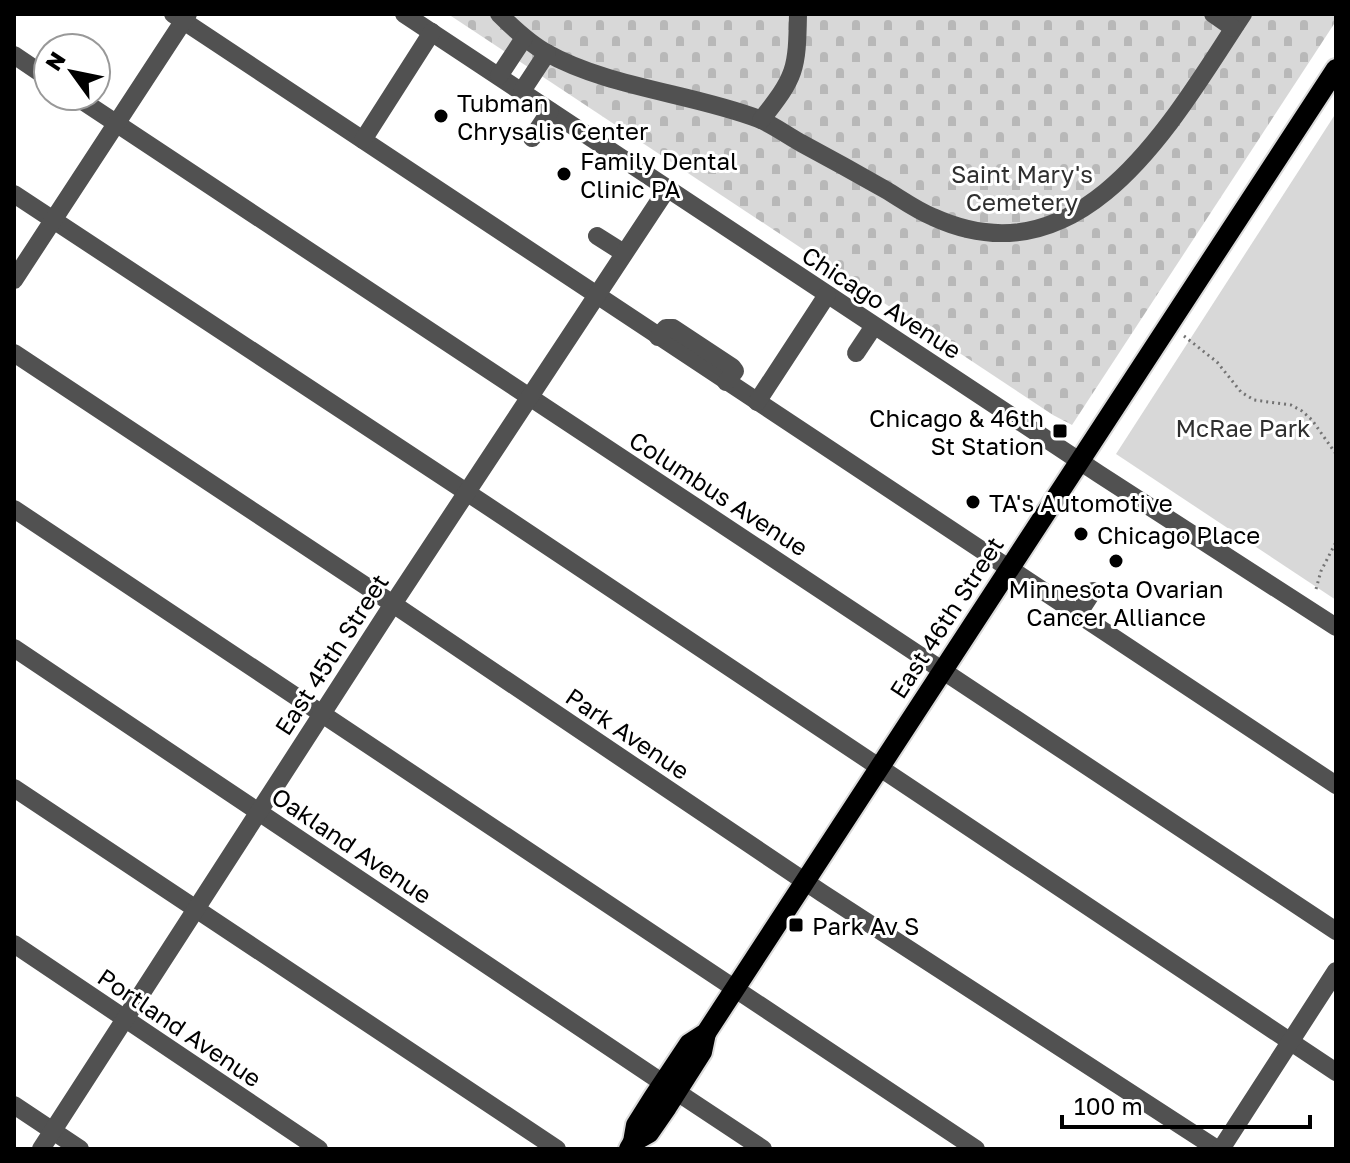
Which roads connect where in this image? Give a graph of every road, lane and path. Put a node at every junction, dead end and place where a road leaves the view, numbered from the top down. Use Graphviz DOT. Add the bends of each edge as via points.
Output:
graph roads {
  1 [pos="404,14"];
  2 [pos="499,14"];
  3 [pos="798,14"];
  4 [pos="1213,14"];
  5 [pos="181,16"];
  6 [pos="1238,21"];
  7 [pos="432,32"];
  8 [pos="524,38"];
  9 [pos="547,53"];
  10 [pos="14,55"];
  11 [pos="32,67"];
  12 [pos="1336,69"];
  13 [pos="499,76"];
  14 [pos="522,91"];
  15 [pos="550,111"];
  16 [pos="98,112"];
  17 [pos="761,120"];
  18 [pos="116,124"];
  19 [pos="532,138"];
  20 [pos="363,140"];
  21 [pos="667,189"];
  22 [pos="14,194"];
  23 [pos="53,220"];
  24 [pos="597,236"];
  25 [pos="624,253"];
  26 [pos="14,280"];
  27 [pos="827,295"];
  28 [pos="596,296"];
  29 [pos="874,326"];
  30 [pos="1184,336"];
  31 [pos="14,353"];
  32 [pos="856,353"];
  33 [pos="529,396"];
  34 [pos="757,402"];
  35 [pos="1336,454"];
  36 [pos="1080,461"];
  37 [pos="467,492"];
  38 [pos="14,509"];
  39 [pos="1336,542"];
  40 [pos="1009,569"];
  41 [pos="1316,589"];
  42 [pos="1093,591"];
  43 [pos="393,604"];
  44 [pos="1078,614"];
  45 [pos="1336,627"];
  46 [pos="14,648"];
  47 [pos="943,669"];
  48 [pos="323,712"];
  49 [pos="878,768"];
  50 [pos="1336,785"];
  51 [pos="14,788"];
  52 [pos="258,811"];
  53 [pos="804,881"];
  54 [pos="195,910"];
  55 [pos="1336,931"];
  56 [pos="14,944"];
  57 [pos="1336,971"];
  58 [pos="733,989"];
  59 [pos="124,1018"];
  60 [pos="1291,1042"];
  61 [pos="1336,1072"];
  62 [pos="670,1088"];
  63 [pos="14,1105"];
  64 [pos="53,1131"];
  65 [pos="631,1146"];
  66 [pos="41,1149"];
  67 [pos="80,1149"];
  68 [pos="319,1149"];
  69 [pos="557,1149"];
  70 [pos="763,1149"];
  71 [pos="976,1149"];
  72 [pos="1219,1149"];
  1 -- 7 [label="street, Chicago Avenue"];
  2 -- 8 [label="street"];
  3 -- 17 [label="street" via="793,73"];
  4 -- 6 [label="street"];
  5 -- 18 [label="street"];
  5 -- 20 [label="street"];
  6 -- 17 [label="street" via="1133,168 1064,220 1032,231 968,229 933,217"];
  7 -- 13 [label="street, Chicago Avenue"];
  7 -- 20 [label="street"];
  8 -- 9 [label="street"];
  8 -- 13 [label="street"];
  9 -- 14 [label="street"];
  9 -- 17 [label="street"];
  10 -- 11 [label="street"];
  12 -- 36 [label="main road, East 46th Street"];
  13 -- 14 [label="street, Chicago Avenue"];
  14 -- 15 [label="street, Chicago Avenue"];
  15 -- 19 [label="street"];
  15 -- 21 [label="street, Chicago Avenue"];
  16 -- 18 [label="street, Columbus Avenue"];
  18 -- 23 [label="street"];
  18 -- 33 [label="street, Columbus Avenue"];
  20 -- 28 [label="street"];
  21 -- 25 [label="street, East 45th Street"];
  21 -- 27 [label="street, Chicago Avenue"];
  22 -- 23 [label="street"];
  23 -- 26 [label="street"];
  23 -- 37 [label="street"];
  24 -- 25 [label="street"];
  25 -- 28 [label="street, East 45th Street"];
  27 -- 29 [label="street, Chicago Avenue"];
  27 -- 34 [label="street"];
  28 -- 33 [label="street, East 45th Street"];
  28 -- 34 [label="street"];
  29 -- 32 [label="street"];
  29 -- 36 [label="street, Chicago Avenue"];
  30 -- 35 [label="path" via="1217,362 1241,392 1302,411"];
  31 -- 43 [label="street, Park Avenue"];
  33 -- 37 [label="street, East 45th Street"];
  33 -- 47 [label="street, Columbus Avenue"];
  34 -- 40 [label="street"];
  36 -- 40 [label="main road, East 46th Street"];
  36 -- 45 [label="street, Chicago Avenue"];
  37 -- 43 [label="street, East 45th Street"];
  37 -- 49 [label="street"];
  38 -- 48 [label="street"];
  39 -- 41 [label="path"];
  40 -- 44 [label="street"];
  40 -- 47 [label="main road, East 46th Street"];
  42 -- 44 [label="street"];
  43 -- 48 [label="street, East 45th Street"];
  43 -- 53 [label="street, Park Avenue"];
  44 -- 50 [label="street"];
  46 -- 52 [label="street, Oakland Avenue"];
  47 -- 49 [label="main road, East 46th Street"];
  47 -- 55 [label="street, Columbus Avenue"];
  48 -- 52 [label="street, East 45th Street"];
  48 -- 58 [label="street"];
  49 -- 53 [label="main road, East 46th Street"];
  49 -- 60 [label="street"];
  51 -- 54 [label="street"];
  52 -- 54 [label="street, East 45th Street"];
  52 -- 62 [label="street, Oakland Avenue"];
  53 -- 58 [label="main road, East 46th Street"];
  53 -- 72 [label="street, Park Avenue"];
  54 -- 59 [label="street, East 45th Street"];
  54 -- 69 [label="street"];
  56 -- 59 [label="street, Portland Avenue"];
  57 -- 60 [label="street"];
  58 -- 62 [label="main road, East 46th Street" via="706,1033 702,1052"];
  58 -- 71 [label="street"];
  59 -- 64 [label="street, East 45th Street"];
  59 -- 68 [label="street, Portland Avenue"];
  60 -- 61 [label="street"];
  60 -- 72 [label="street"];
  62 -- 65 [label="main road, East 46th Street" via="649,1133"];
  62 -- 70 [label="street, Oakland Avenue"];
  63 -- 64 [label="street"];
  64 -- 66 [label="street, East 45th Street"];
  64 -- 67 [label="street"];
}
